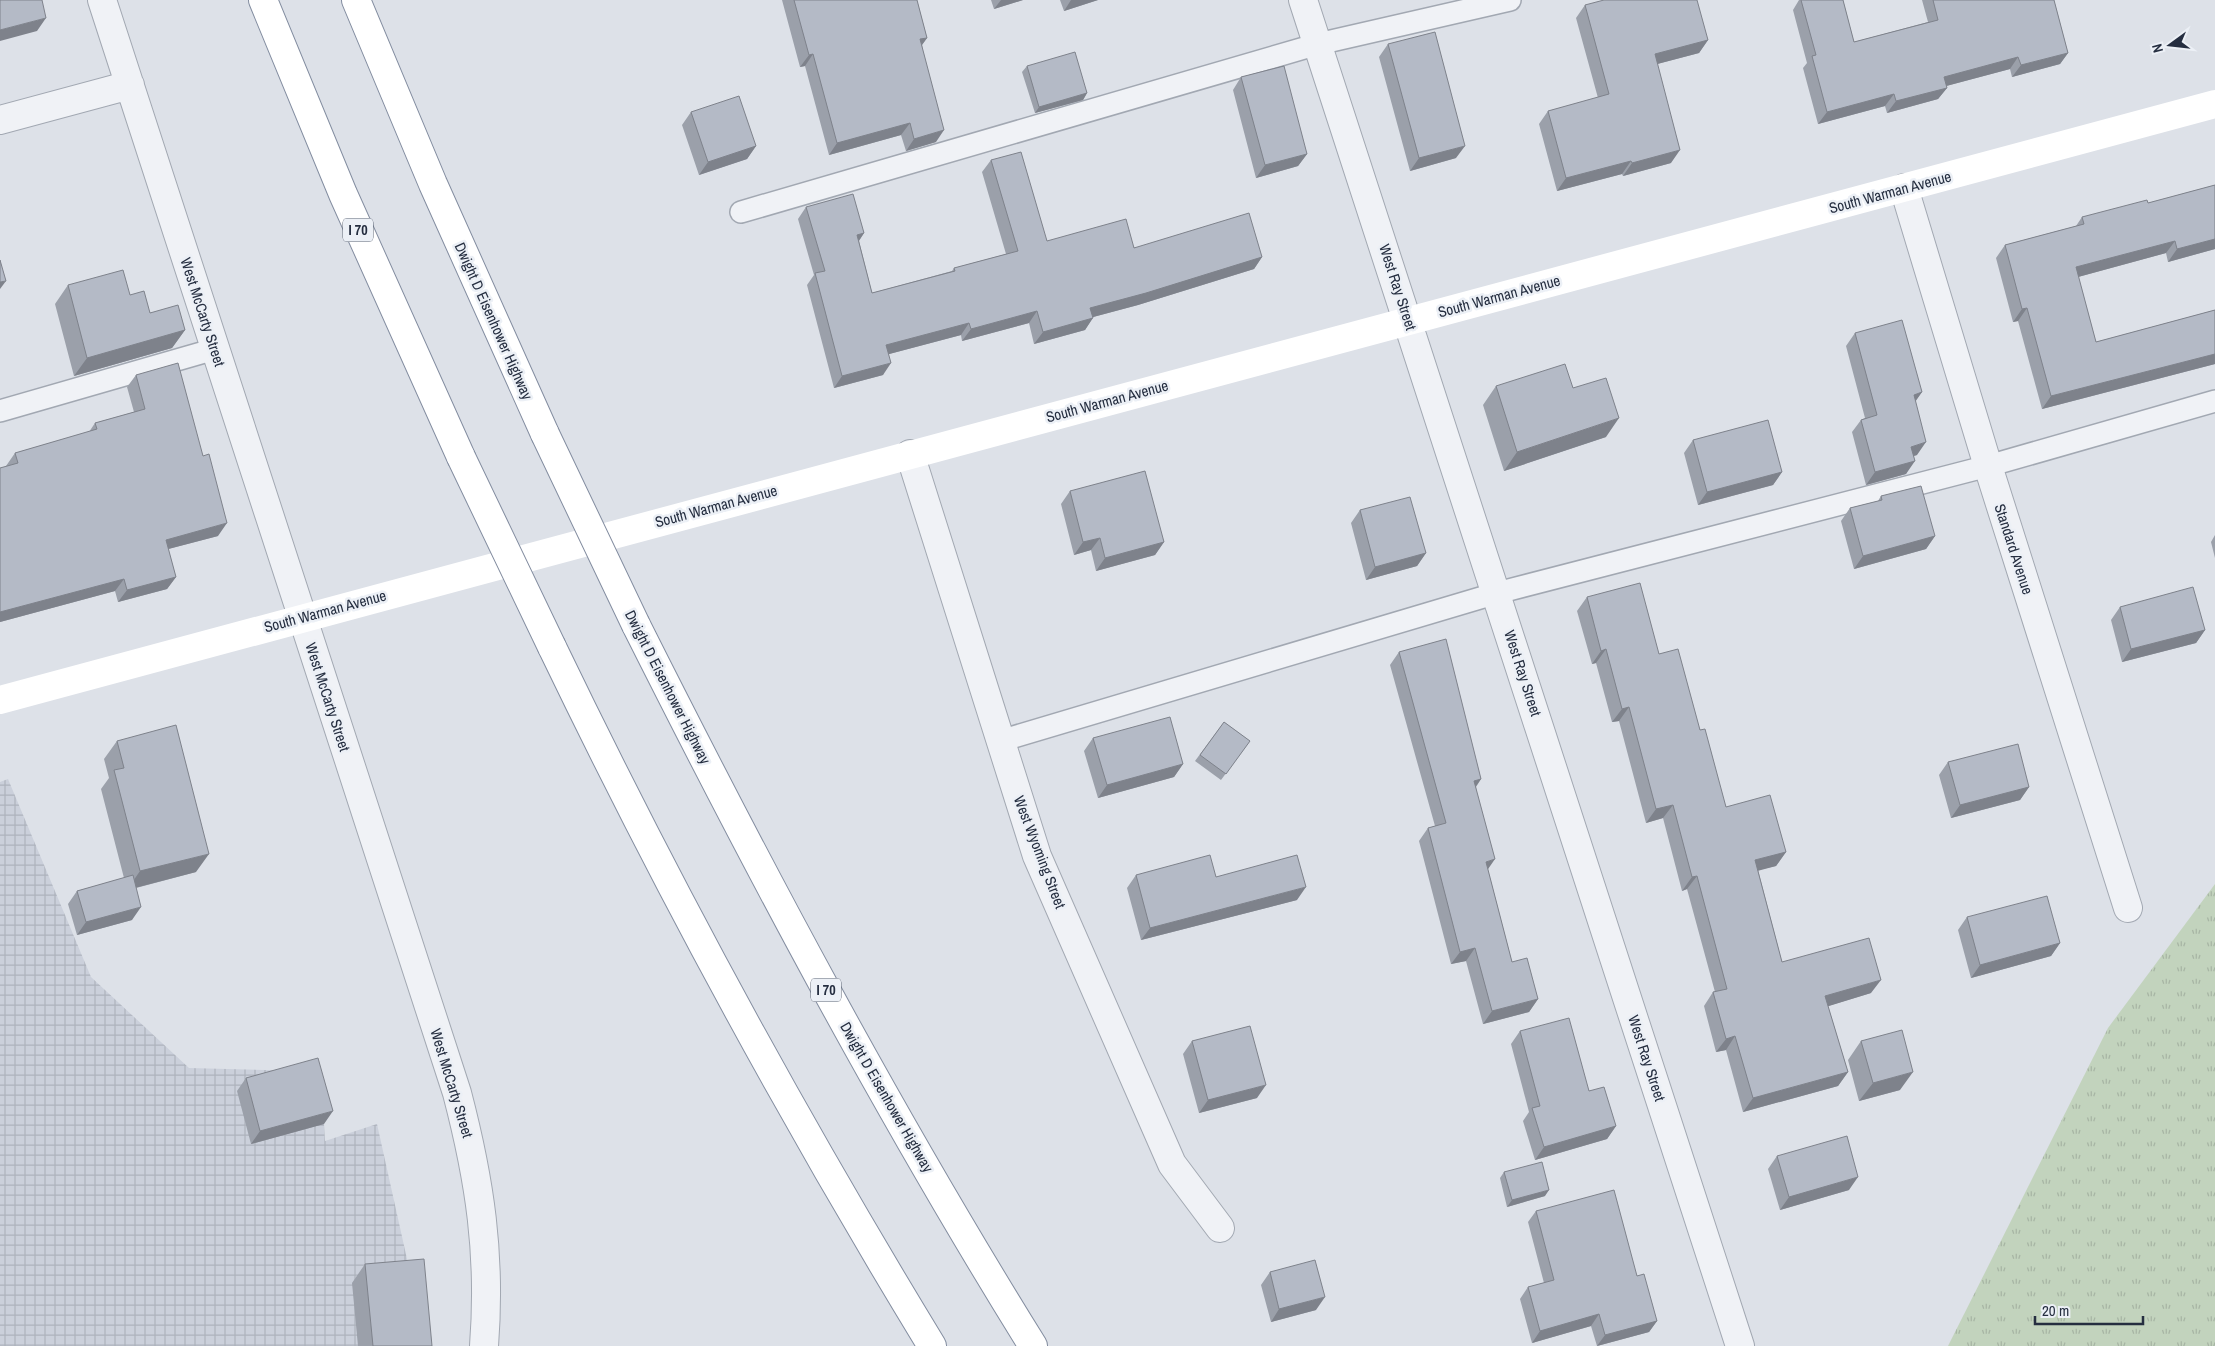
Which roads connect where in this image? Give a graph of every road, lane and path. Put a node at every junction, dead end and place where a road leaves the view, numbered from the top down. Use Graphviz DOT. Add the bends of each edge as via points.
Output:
graph roads {
  1 [pos="102,0"];
  2 [pos="263,0"];
  3 [pos="356,0"];
  4 [pos="1303,0"];
  5 [pos="1510,0"];
  6 [pos="1318,44"];
  7 [pos="130,85"];
  8 [pos="2215,104"];
  9 [pos="0,120"];
  10 [pos="1904,188"];
  11 [pos="741,212"];
  12 [pos="1409,320"];
  13 [pos="215,349"];
  14 [pos="2215,401"];
  15 [pos="0,411"];
  16 [pos="910,454"];
  17 [pos="1988,466"];
  18 [pos="1497,593"];
  19 [pos="302,618"];
  20 [pos="0,700"];
  21 [pos="1000,741"];
  22 [pos="2128,908"];
  23 [pos="1220,1228"];
  24 [pos="484,1346"];
  25 [pos="932,1346"];
  26 [pos="1033,1346"];
  27 [pos="1740,1346"];
  1 -- 7 [label="street, West McCarty Street"];
  2 -- 25 [label="main road, I 70, bridge" via="346,203 461,457 603,754 692,925 854,1216"];
  3 -- 26 [label="main road, Dwight D Eisenhower Highway / I 70, bridge" via="433,184 545,434 636,625 814,968"];
  4 -- 6 [label="street, West Ray Street"];
  5 -- 6 [label="lane"];
  6 -- 11 [label="lane"];
  6 -- 12 [label="street, West Ray Street"];
  7 -- 9 [label="street"];
  7 -- 13 [label="street, West McCarty Street"];
  8 -- 10 [label="main road, South Warman Avenue"];
  10 -- 12 [label="main road, South Warman Avenue"];
  10 -- 17 [label="street, Standard Avenue"];
  12 -- 16 [label="main road, South Warman Avenue"];
  12 -- 18 [label="street, West Ray Street"];
  13 -- 15 [label="lane"];
  13 -- 19 [label="street, West McCarty Street"];
  14 -- 17 [label="lane"];
  16 -- 19 [label="main road, South Warman Avenue"];
  16 -- 21 [label="street, West Wyoming Street"];
  17 -- 18 [label="lane"];
  17 -- 22 [label="street, Standard Avenue"];
  18 -- 21 [label="lane"];
  18 -- 27 [label="street, West Ray Street"];
  19 -- 20 [label="main road, South Warman Avenue"];
  19 -- 24 [label="street, West McCarty Street" via="466,1126 480,1193 485,1244"];
  21 -- 23 [label="street, West Wyoming Street" via="1037,856 1172,1164"];
}
